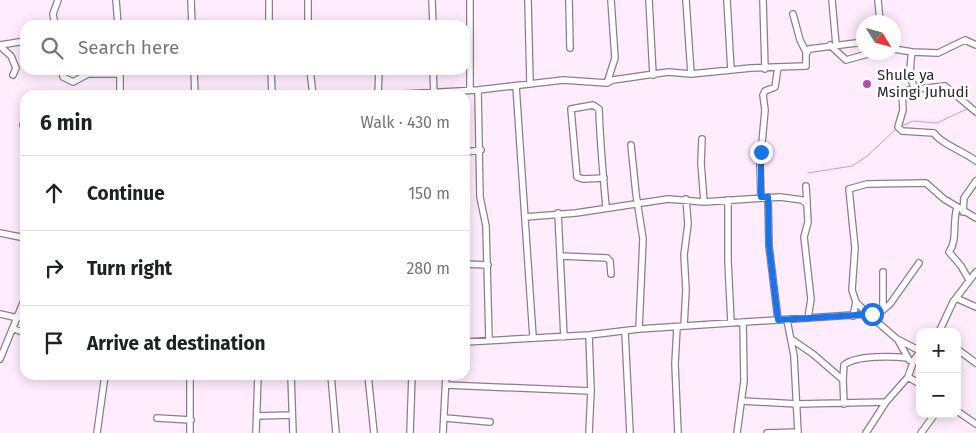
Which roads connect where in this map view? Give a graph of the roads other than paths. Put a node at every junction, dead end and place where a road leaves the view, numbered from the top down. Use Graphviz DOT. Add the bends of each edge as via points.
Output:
graph roads {
  1 [pos="58,0"];
  2 [pos="116,0"];
  3 [pos="191,0"];
  4 [pos="269,0"];
  5 [pos="308,0"];
  6 [pos="432,0"];
  7 [pos="470,0"];
  8 [pos="528,0"];
  9 [pos="569,0"];
  10 [pos="611,0"];
  11 [pos="649,0"];
  12 [pos="686,0"];
  13 [pos="727,0"];
  14 [pos="763,0"];
  15 [pos="832,0"];
  16 [pos="878,0"];
  17 [pos="793,14"];
  18 [pos="879,15"];
  19 [pos="54,20"];
  20 [pos="118,20"];
  21 [pos="192,20"];
  22 [pos="269,20"];
  23 [pos="308,20"];
  24 [pos="433,20"];
  25 [pos="469,20"];
  26 [pos="20,42"];
  27 [pos="856,43"];
  28 [pos="836,44"];
  29 [pos="0,45"];
  30 [pos="976,45"];
  31 [pos="830,46"];
  32 [pos="570,48"];
  33 [pos="901,50"];
  34 [pos="806,52"];
  35 [pos="912,52"];
  36 [pos="856,57"];
  37 [pos="778,67"];
  38 [pos="765,69"];
  39 [pos="731,70"];
  40 [pos="691,74"];
  41 [pos="13,75"];
  42 [pos="63,75"];
  43 [pos="86,75"];
  44 [pos="120,75"];
  45 [pos="194,75"];
  46 [pos="272,75"];
  47 [pos="311,75"];
  48 [pos="379,75"];
  49 [pos="433,75"];
  50 [pos="469,75"];
  51 [pos="653,75"];
  52 [pos="530,83"];
  53 [pos="607,83"];
  54 [pos="912,83"];
  55 [pos="516,86"];
  56 [pos="916,89"];
  57 [pos="120,90"];
  58 [pos="195,90"];
  59 [pos="274,90"];
  60 [pos="312,90"];
  61 [pos="378,90"];
  62 [pos="434,90"];
  63 [pos="470,90"];
  64 [pos="478,90"];
  65 [pos="908,90"];
  66 [pos="976,112"];
  67 [pos="702,139"];
  68 [pos="631,145"];
  69 [pos="481,150"];
  70 [pos="470,151"];
  71 [pos="976,161"];
  72 [pos="604,178"];
  73 [pos="976,181"];
  74 [pos="806,186"];
  75 [pos="761,197"];
  76 [pos="768,197"];
  77 [pos="686,199"];
  78 [pos="728,200"];
  79 [pos="704,202"];
  80 [pos="637,203"];
  81 [pos="807,204"];
  82 [pos="606,207"];
  83 [pos="960,210"];
  84 [pos="558,213"];
  85 [pos="525,217"];
  86 [pos="976,218"];
  87 [pos="0,233"];
  88 [pos="20,237"];
  89 [pos="561,256"];
  90 [pos="470,264"];
  91 [pos="919,264"];
  92 [pos="488,265"];
  93 [pos="883,272"];
  94 [pos="976,272"];
  95 [pos="611,274"];
  96 [pos="969,280"];
  97 [pos="956,298"];
  98 [pos="856,302"];
  99 [pos="976,307"];
  100 [pos="883,310"];
  101 [pos="20,312"];
  102 [pos="0,314"];
  103 [pos="868,314"];
  104 [pos="853,316"];
  105 [pos="18,318"];
  106 [pos="808,318"];
  107 [pos="778,320"];
  108 [pos="787,320"];
  109 [pos="731,322"];
  110 [pos="743,322"];
  111 [pos="684,326"];
  112 [pos="677,327"];
  113 [pos="941,328"];
  114 [pos="14,329"];
  115 [pos="639,329"];
  116 [pos="20,331"];
  117 [pos="625,332"];
  118 [pos="589,335"];
  119 [pos="564,336"];
  120 [pos="533,337"];
  121 [pos="489,339"];
  122 [pos="791,339"];
  123 [pos="897,339"];
  124 [pos="470,341"];
  125 [pos="916,349"];
  126 [pos="961,352"];
  127 [pos="908,358"];
  128 [pos="0,359"];
  129 [pos="916,359"];
  130 [pos="976,363"];
  131 [pos="911,370"];
  132 [pos="908,377"];
  133 [pos="104,380"];
  134 [pos="190,380"];
  135 [pos="258,380"];
  136 [pos="291,380"];
  137 [pos="331,380"];
  138 [pos="369,380"];
  139 [pos="412,380"];
  140 [pos="446,380"];
  141 [pos="843,380"];
  142 [pos="916,382"];
  143 [pos="446,385"];
  144 [pos="591,391"];
  145 [pos="742,401"];
  146 [pos="886,402"];
  147 [pos="797,404"];
  148 [pos="844,404"];
  149 [pos="961,414"];
  150 [pos="292,415"];
  151 [pos="257,416"];
  152 [pos="157,418"];
  153 [pos="445,418"];
  154 [pos="932,418"];
  155 [pos="191,420"];
  156 [pos="490,422"];
  157 [pos="976,424"];
  158 [pos="798,432"];
  159 [pos="868,432"];
  160 [pos="96,433"];
  161 [pos="190,433"];
  162 [pos="256,433"];
  163 [pos="293,433"];
  164 [pos="336,433"];
  165 [pos="374,433"];
  166 [pos="410,433"];
  167 [pos="443,433"];
  168 [pos="588,433"];
  169 [pos="630,433"];
  170 [pos="678,433"];
  171 [pos="737,433"];
  172 [pos="767,433"];
  173 [pos="921,433"];
  1 -- 19 [label="street"];
  2 -- 20 [label="street"];
  3 -- 21 [label="street"];
  4 -- 22 [label="street"];
  5 -- 23 [label="street"];
  6 -- 24 [label="street"];
  7 -- 25 [label="street"];
  8 -- 52 [label="street"];
  9 -- 32 [label="street"];
  10 -- 53 [label="street" via="615,58"];
  11 -- 51 [label="street"];
  12 -- 40 [label="street"];
  13 -- 39 [label="street"];
  14 -- 38 [label="street"];
  15 -- 28 [label="street"];
  16 -- 18 [label="street"];
  17 -- 34 [label="street"];
  26 -- 29 [label="street"];
  27 -- 28 [label="street"];
  28 -- 31 [label="street"];
  29 -- 41 [label="street" via="14,62"];
  30 -- 35 [label="street" via="965,40 938,53"];
  31 -- 34 [label="street" via="815,47"];
  31 -- 36 [label="street" via="846,60"];
  33 -- 35 [label="street"];
  34 -- 37 [label="street" via="806,66"];
  35 -- 54 [label="street"];
  37 -- 38 [label="street"];
  37 -- 75 [label="street" via="775,87 765,90 762,95"];
  38 -- 39 [label="street"];
  39 -- 40 [label="street"];
  40 -- 51 [label="street" via="668,72"];
  42 -- 43 [label="street" via="73,82"];
  44 -- 57 [label="street"];
  45 -- 58 [label="street"];
  46 -- 59 [label="street"];
  47 -- 60 [label="street"];
  48 -- 61 [label="street"];
  49 -- 62 [label="street"];
  50 -- 63 [label="street"];
  51 -- 53 [label="street"];
  52 -- 53 [label="street" via="563,80"];
  52 -- 55 [label="street"];
  54 -- 56 [label="street"];
  54 -- 65 [label="street"];
  55 -- 64 [label="street"];
  55 -- 85 [label="street"];
  56 -- 65 [label="street"];
  56 -- 66 [label="street" via="944,86"];
  63 -- 64 [label="street"];
  64 -- 69 [label="street"];
  65 -- 71 [label="street" via="902,94 903,110 898,128 934,133"];
  67 -- 79 [label="street"];
  68 -- 80 [label="street"];
  69 -- 70 [label="street"];
  69 -- 92 [label="street" via="480,197 486,226"];
  72 -- 72 [label="street" via="583,179 578,176 571,109 593,105 599,109"];
  72 -- 82 [label="street"];
  73 -- 83 [label="street"];
  74 -- 81 [label="street"];
  75 -- 76 [label="street"];
  75 -- 78 [label="street"];
  76 -- 81 [label="street" via="802,200"];
  76 -- 107 [label="street" via="769,246"];
  77 -- 79 [label="street"];
  77 -- 80 [label="street"];
  77 -- 111 [label="street"];
  78 -- 79 [label="street"];
  78 -- 109 [label="street"];
  80 -- 82 [label="street"];
  80 -- 115 [label="street" via="643,239"];
  81 -- 106 [label="street" via="808,222 804,237 811,299"];
  82 -- 84 [label="street"];
  83 -- 86 [label="street"];
  83 -- 96 [label="street" via="953,226 955,242 949,252"];
  83 -- 98 [label="street" via="926,183 866,184 849,189 854,248 852,290"];
  84 -- 85 [label="street"];
  84 -- 89 [label="street"];
  85 -- 120 [label="street"];
  87 -- 88 [label="street"];
  89 -- 95 [label="street" via="607,258"];
  89 -- 119 [label="street"];
  90 -- 92 [label="street"];
  91 -- 100 [label="street"];
  92 -- 121 [label="street"];
  93 -- 100 [label="street"];
  94 -- 96 [label="street"];
  96 -- 97 [label="street"];
  97 -- 99 [label="street"];
  97 -- 113 [label="street"];
  98 -- 103 [label="street"];
  98 -- 104 [label="street"];
  100 -- 103 [label="street"];
  101 -- 105 [label="street"];
  102 -- 105 [label="street"];
  103 -- 104 [label="street"];
  103 -- 123 [label="street"];
  104 -- 106 [label="street"];
  105 -- 114 [label="street"];
  106 -- 108 [label="street"];
  107 -- 108 [label="street"];
  107 -- 110 [label="street"];
  108 -- 122 [label="street"];
  109 -- 110 [label="street"];
  109 -- 111 [label="street"];
  110 -- 145 [label="street"];
  111 -- 112 [label="street"];
  112 -- 115 [label="street"];
  112 -- 170 [label="street"];
  114 -- 116 [label="street"];
  114 -- 128 [label="street"];
  115 -- 117 [label="street"];
  117 -- 118 [label="street"];
  117 -- 169 [label="street"];
  118 -- 119 [label="street"];
  118 -- 144 [label="street"];
  119 -- 120 [label="street"];
  120 -- 121 [label="street"];
  121 -- 124 [label="street"];
  122 -- 141 [label="street"];
  122 -- 147 [label="street"];
  123 -- 125 [label="street"];
  123 -- 127 [label="street"];
  126 -- 130 [label="street"];
  127 -- 131 [label="street"];
  127 -- 141 [label="street" via="870,357 848,362 844,365"];
  129 -- 131 [label="street"];
  131 -- 132 [label="street"];
  132 -- 142 [label="street"];
  132 -- 146 [label="street"];
  133 -- 160 [label="street"];
  134 -- 155 [label="street"];
  135 -- 151 [label="street"];
  136 -- 150 [label="street"];
  137 -- 164 [label="street"];
  138 -- 165 [label="street"];
  139 -- 166 [label="street"];
  140 -- 143 [label="street"];
  141 -- 148 [label="street"];
  143 -- 144 [label="street"];
  143 -- 153 [label="street"];
  144 -- 168 [label="street"];
  145 -- 147 [label="street"];
  145 -- 171 [label="street"];
  146 -- 148 [label="street"];
  146 -- 159 [label="street"];
  147 -- 148 [label="street"];
  147 -- 158 [label="street"];
  149 -- 157 [label="street"];
  150 -- 151 [label="street"];
  150 -- 163 [label="street"];
  151 -- 162 [label="street"];
  152 -- 155 [label="street"];
  153 -- 156 [label="street"];
  153 -- 167 [label="street"];
  154 -- 173 [label="street"];
  155 -- 161 [label="street"];
  158 -- 172 [label="street"];
}
